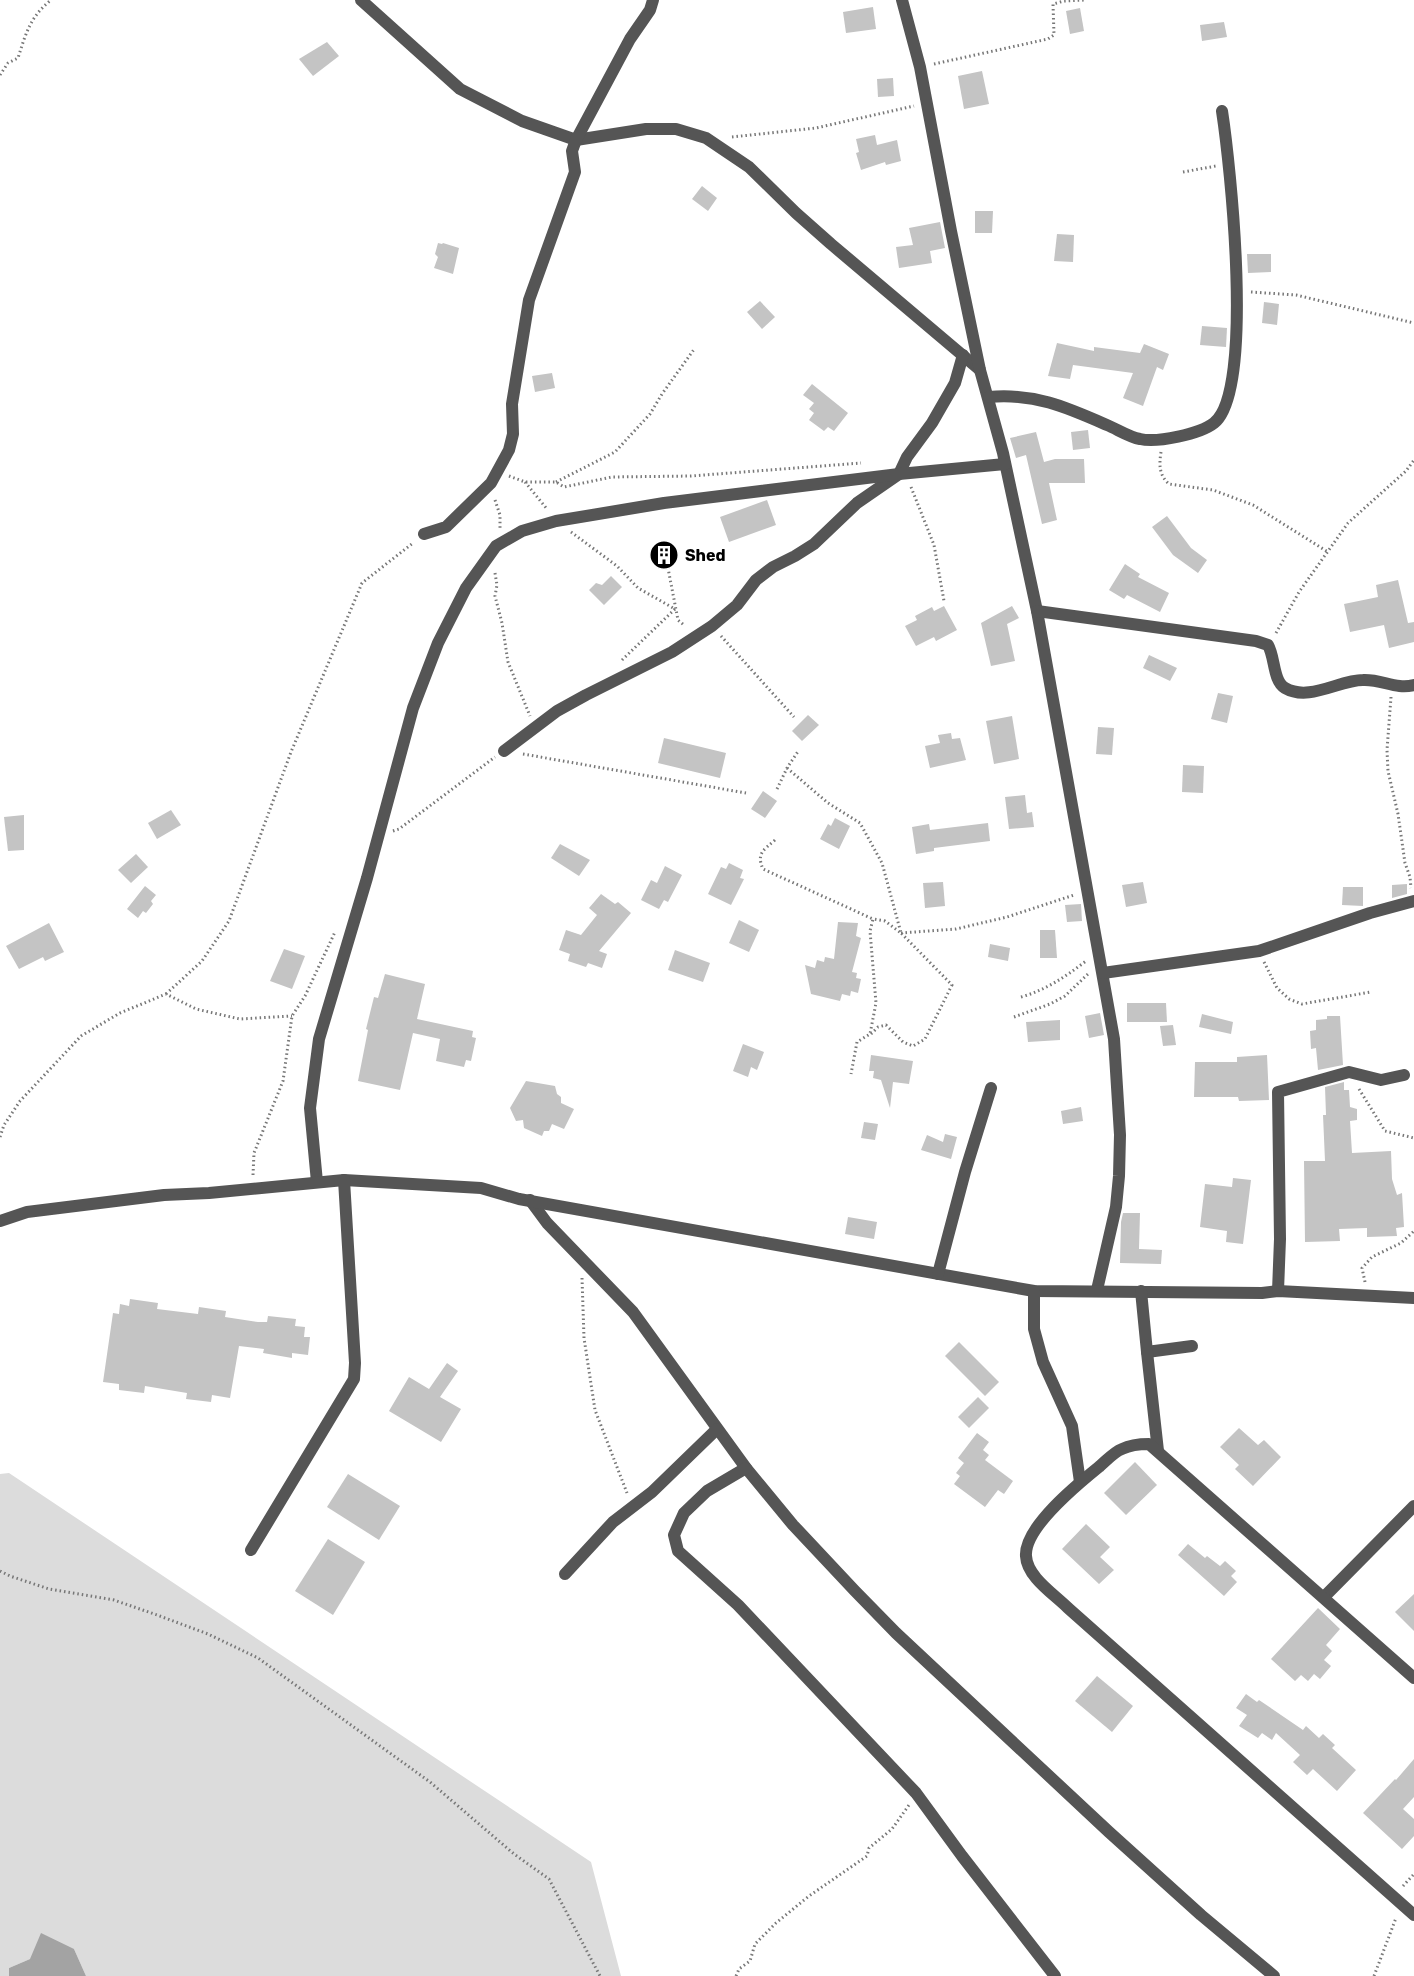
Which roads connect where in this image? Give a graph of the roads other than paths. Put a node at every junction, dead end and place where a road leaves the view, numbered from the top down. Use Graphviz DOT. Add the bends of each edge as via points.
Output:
graph roads {
  1 [pos="361,0"];
  2 [pos="652,0"];
  3 [pos="902,0"];
  4 [pos="1222,111"];
  5 [pos="576,140"];
  6 [pos="963,356"];
  7 [pos="980,370"];
  8 [pos="989,397"];
  9 [pos="1005,464"];
  10 [pos="899,474"];
  11 [pos="424,534"];
  12 [pos="1037,611"];
  13 [pos="1413,687"];
  14 [pos="504,751"];
  15 [pos="1414,902"];
  16 [pos="1101,962"];
  17 [pos="1404,1075"];
  18 [pos="991,1088"];
  19 [pos="344,1180"];
  20 [pos="317,1182"];
  21 [pos="530,1200"];
  22 [pos="0,1221"];
  23 [pos="938,1274"];
  24 [pos="1097,1290"];
  25 [pos="1034,1291"];
  26 [pos="1141,1291"];
  27 [pos="1278,1291"];
  28 [pos="1414,1298"];
  29 [pos="1192,1346"];
  30 [pos="1147,1352"];
  31 [pos="717,1429"];
  32 [pos="1158,1452"];
  33 [pos="746,1468"];
  34 [pos="1080,1482"];
  35 [pos="1414,1506"];
  36 [pos="251,1550"];
  37 [pos="565,1574"];
  38 [pos="1324,1597"];
  39 [pos="1414,1678"];
  40 [pos="1414,1915"];
  41 [pos="1055,1976"];
  42 [pos="1274,1976"];
  1 -- 5 [label="street" via="460,89 522,122"];
  2 -- 5 [label="street" via="650,10 630,39"];
  3 -- 7 [label="street" via="920,67"];
  4 -- 8 [label="street" via="1237,291 1230,397 1215,423 1195,432 1140,439 1054,402 1021,396"];
  5 -- 6 [label="street" via="646,129 676,129 706,138 749,167 831,244"];
  5 -- 11 [label="street" via="572,151 575,172 529,300 512,404 510,450 491,483 446,527"];
  6 -- 7 [label="street"];
  6 -- 10 [label="street" via="955,383"];
  7 -- 8 [label="street"];
  8 -- 9 [label="street"];
  9 -- 10 [label="street"];
  9 -- 12 [label="street"];
  10 -- 14 [label="street" via="857,503 814,544 756,579 737,605 712,626 672,652 557,711"];
  10 -- 20 [label="street" via="664,503 556,521 522,531 496,546 466,588 438,643 413,708 319,1039 310,1108"];
  12 -- 13 [label="street" via="1268,645 1279,682 1299,692 1363,680"];
  12 -- 16 [label="street"];
  15 -- 16 [label="street" via="1258,951"];
  16 -- 24 [label="street" via="1114,1039 1120,1135 1116,1207"];
  17 -- 27 [label="street" via="1381,1080 1349,1072 1278,1092"];
  18 -- 23 [label="street"];
  19 -- 20 [label="street"];
  19 -- 21 [label="street" via="481,1188"];
  19 -- 36 [label="street" via="354,1379"];
  20 -- 22 [label="street" via="164,1195 27,1212"];
  21 -- 23 [label="street"];
  21 -- 31 [label="street" via="547,1224 609,1285 654,1339"];
  23 -- 25 [label="street"];
  24 -- 25 [label="street"];
  24 -- 26 [label="street"];
  25 -- 34 [label="street" via="1034,1329 1042,1362 1072,1426"];
  26 -- 27 [label="street"];
  26 -- 30 [label="street"];
  27 -- 28 [label="street"];
  29 -- 30 [label="street"];
  30 -- 32 [label="street"];
  31 -- 33 [label="street"];
  31 -- 37 [label="street" via="652,1492 613,1522"];
  32 -- 34 [label="street" via="1149,1444 1121,1449"];
  32 -- 38 [label="street"];
  33 -- 41 [label="street" via="707,1491 684,1513 674,1535 678,1551 738,1605 916,1793"];
  33 -- 42 [label="street" via="793,1525 896,1633 1126,1847"];
  34 -- 40 [label="street" via="1048,1511 1030,1539 1025,1555 1029,1570"];
  35 -- 38 [label="street"];
  38 -- 39 [label="street"];
}
